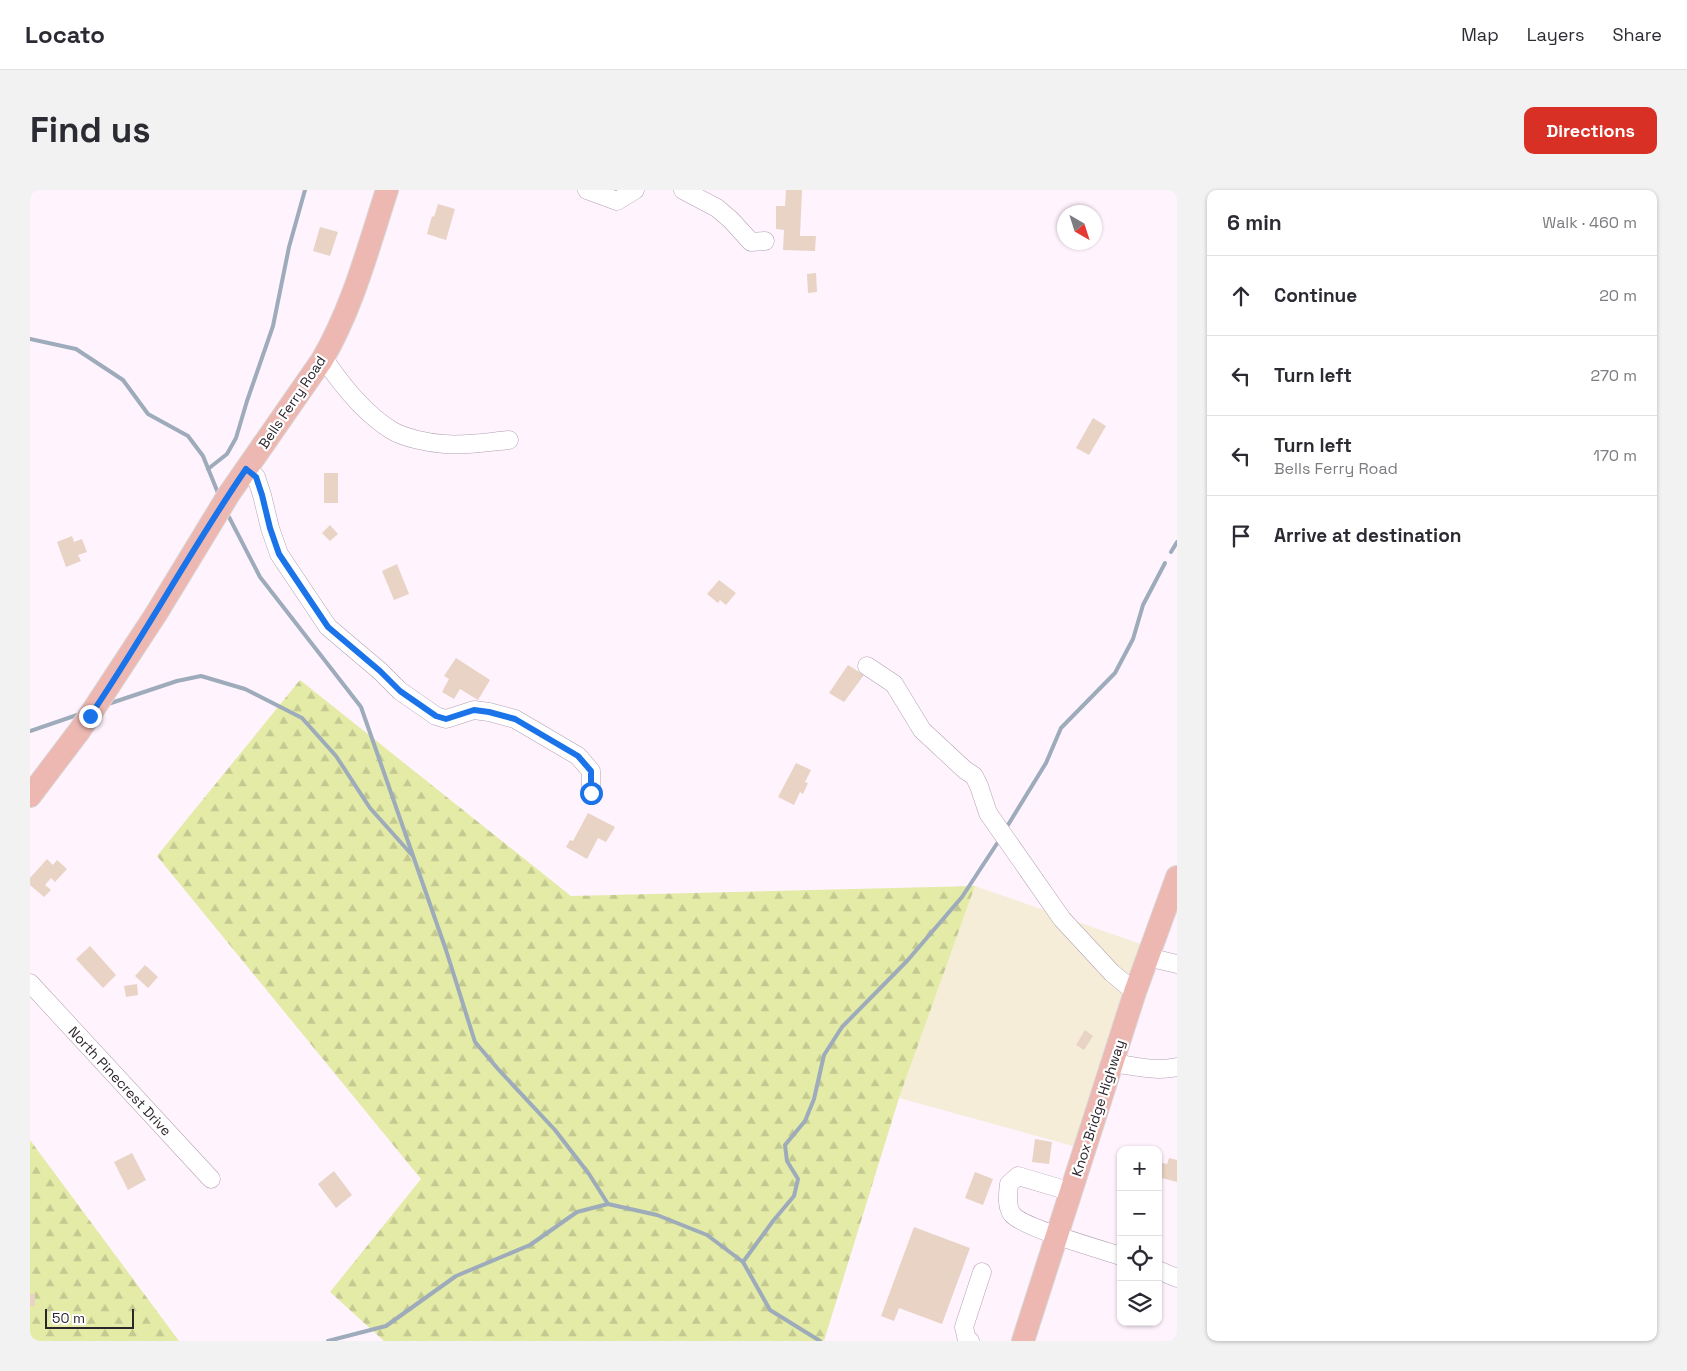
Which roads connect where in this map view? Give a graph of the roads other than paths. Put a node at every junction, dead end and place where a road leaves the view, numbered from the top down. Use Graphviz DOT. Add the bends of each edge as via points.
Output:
graph roads {
  1 [pos="386,190"];
  2 [pos="587,190"];
  3 [pos="635,190"];
  4 [pos="683,190"];
  5 [pos="765,242"];
  6 [pos="322,360"];
  7 [pos="510,440"];
  8 [pos="246,469"];
  9 [pos="867,666"];
  10 [pos="591,793"];
  11 [pos="30,796"];
  12 [pos="1177,877"];
  13 [pos="1147,957"];
  14 [pos="1177,964"];
  15 [pos="30,983"];
  16 [pos="1135,992"];
  17 [pos="1113,1063"];
  18 [pos="1177,1067"];
  19 [pos="211,1179"];
  20 [pos="1072,1192"];
  21 [pos="1058,1235"];
  22 [pos="1117,1255"];
  23 [pos="982,1272"];
  24 [pos="1162,1272"];
  25 [pos="1177,1278"];
  26 [pos="970,1341"];
  27 [pos="1023,1341"];
  1 -- 6 [label="main road, Bells Ferry Road" via="353,293"];
  2 -- 3 [label="street" via="617,201"];
  4 -- 5 [label="street" via="716,208 751,242"];
  6 -- 7 [label="street" via="361,405 392,430 443,444"];
  6 -- 8 [label="main road, Bells Ferry Road"];
  8 -- 10 [label="street" via="256,477 279,554 328,627 400,691 436,716 446,719 474,710 515,719 578,756 591,771"];
  8 -- 11 [label="main road, Bells Ferry Road" via="94,709"];
  9 -- 16 [label="street" via="894,684 922,730 974,776 988,813 1062,919 1112,973"];
  12 -- 13 [label="main road, Knox Bridge Highway"];
  13 -- 14 [label="street"];
  13 -- 16 [label="main road, Knox Bridge Highway"];
  15 -- 19 [label="street, North Pinecrest Drive"];
  16 -- 17 [label="main road, Knox Bridge Highway"];
  17 -- 18 [label="street" via="1155,1070"];
  17 -- 20 [label="main road, Knox Bridge Highway"];
  20 -- 21 [label="main road, Knox Bridge Highway"];
  20 -- 21 [label="street" via="1018,1176 1009,1184 1008,1200 1012,1214 1026,1224"];
  21 -- 22 [label="street"];
  21 -- 27 [label="main road, Knox Bridge Highway"];
  23 -- 26 [label="street" via="964,1327"];
  24 -- 25 [label="street"];
}
